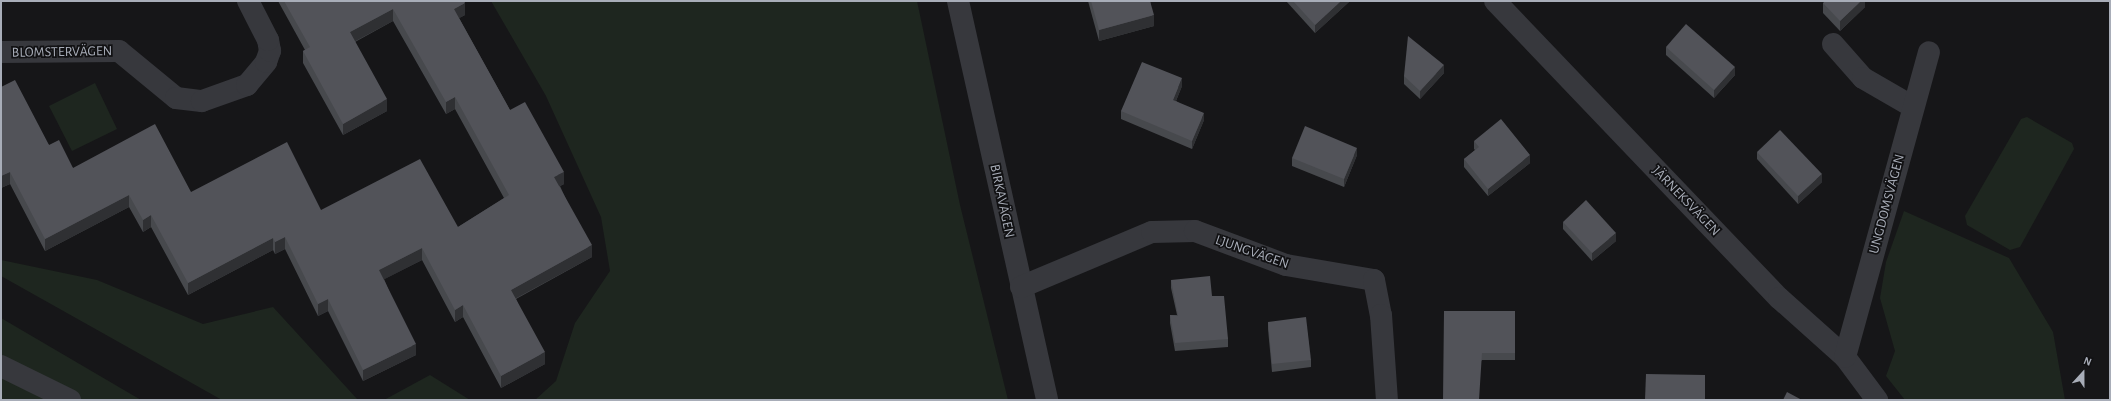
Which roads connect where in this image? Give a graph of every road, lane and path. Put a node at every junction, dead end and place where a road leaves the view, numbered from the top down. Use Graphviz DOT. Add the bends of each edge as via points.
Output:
graph roads {
  1 [pos="248,1"];
  2 [pos="958,1"];
  3 [pos="1495,1"];
  4 [pos="1833,44"];
  5 [pos="1,52"];
  6 [pos="1929,52"];
  7 [pos="1913,107"];
  8 [pos="1021,287"];
  9 [pos="1845,357"];
  10 [pos="1,366"];
  11 [pos="70,400"];
  12 [pos="1047,400"];
  13 [pos="1387,400"];
  14 [pos="1877,400"];
  1 -- 5 [label="street, BLOMSTERVÄGEN" via="268,40 270,51 266,62 246,85 202,101 176,98 119,50"];
  2 -- 8 [label="street, BIRKAVÄGEN"];
  3 -- 9 [label="street, JÄRNEKSVÄGEN" via="1779,298"];
  4 -- 7 [label="street" via="1863,78"];
  6 -- 7 [label="street, UNGDOMSVÄGEN"];
  7 -- 9 [label="street, UNGDOMSVÄGEN"];
  8 -- 12 [label="street, BIRKAVÄGEN"];
  8 -- 13 [label="street, LJUNGVÄGEN" via="1152,232 1195,232 1286,265 1374,280 1381,315"];
  9 -- 14 [label="street, JÄRNEKSVÄGEN"];
  10 -- 11 [label="street"];
}
